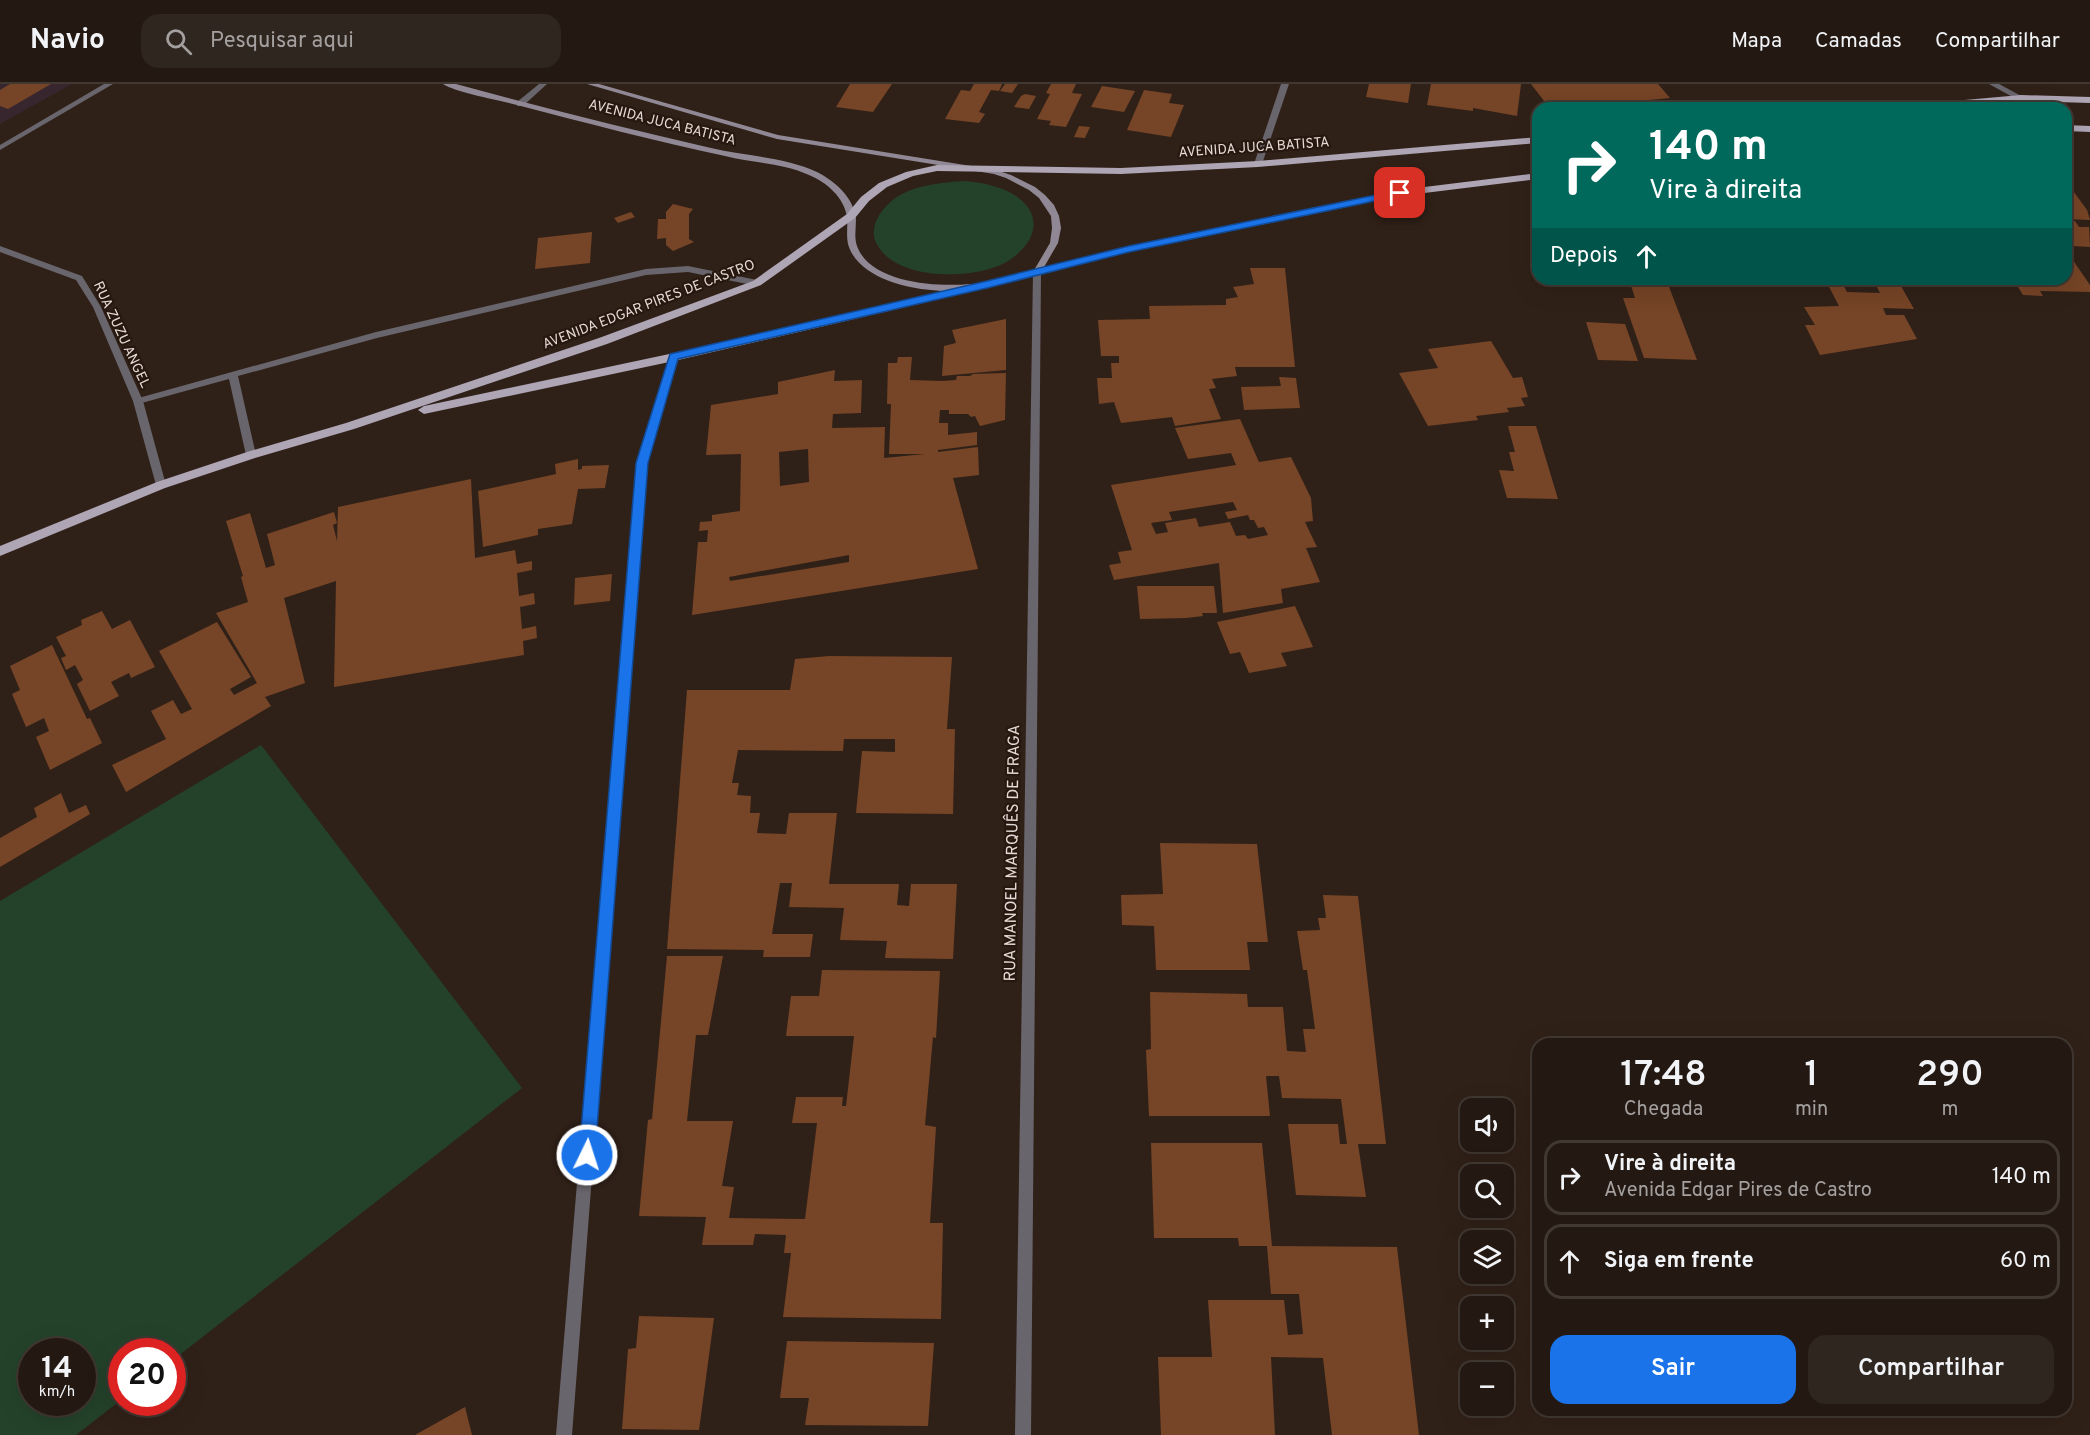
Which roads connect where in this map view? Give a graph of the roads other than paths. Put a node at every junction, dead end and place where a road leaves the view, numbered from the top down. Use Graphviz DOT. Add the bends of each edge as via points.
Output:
graph roads {
  1 [pos="109,84"];
  2 [pos="447,84"];
  3 [pos="543,84"];
  4 [pos="591,84"];
  5 [pos="1285,84"];
  6 [pos="1993,84"];
  7 [pos="2021,98"];
  8 [pos="2090,100"];
  9 [pos="1976,102"];
  10 [pos="520,104"];
  11 [pos="2072,128"];
  12 [pos="2090,129"];
  13 [pos="1532,141"];
  14 [pos="0,148"];
  15 [pos="1258,164"];
  16 [pos="971,168"];
  17 [pos="1532,177"];
  18 [pos="851,216"];
  19 [pos="0,249"];
  20 [pos="1037,272"];
  21 [pos="757,283"];
  22 [pos="987,285"];
  23 [pos="674,357"];
  24 [pos="232,375"];
  25 [pos="138,401"];
  26 [pos="351,426"];
  27 [pos="251,455"];
  28 [pos="161,486"];
  29 [pos="0,551"];
  30 [pos="564,1435"];
  31 [pos="1023,1435"];
  1 -- 14 [label="street"];
  2 -- 10 [label="main road, AVENIDA JUCA BATISTA"];
  3 -- 10 [label="street"];
  4 -- 16 [label="main road, AVENIDA JUCA BATISTA" via="777,137"];
  5 -- 15 [label="street"];
  6 -- 7 [label="street"];
  7 -- 8 [label="main road"];
  7 -- 9 [label="main road"];
  10 -- 18 [label="main road, AVENIDA JUCA BATISTA" via="728,155 797,167 825,180 844,197"];
  11 -- 12 [label="main road"];
  13 -- 15 [label="main road, AVENIDA JUCA BATISTA"];
  15 -- 16 [label="main road, AVENIDA JUCA BATISTA" via="1121,171"];
  16 -- 18 [label="main road, AVENIDA EDGAR PIRES DE CASTRO" via="937,168 910,174 883,185"];
  16 -- 20 [label="main road, AVENIDA JUCA BATISTA" via="1020,180 1040,193 1054,209 1054,245"];
  17 -- 20 [label="main road" via="1400,193"];
  18 -- 21 [label="main road, AVENIDA EDGAR PIRES DE CASTRO"];
  18 -- 22 [label="main road" via="850,234 855,251 870,267 924,288"];
  19 -- 25 [label="street, RUA ZUZU ANGEL" via="79,278 97,307"];
  20 -- 22 [label="main road"];
  20 -- 31 [label="street, RUA MANOEL MARQUÊS DE FRAGA"];
  21 -- 24 [label="street" via="688,270 645,272 376,335"];
  21 -- 26 [label="main road, AVENIDA EDGAR PIRES DE CASTRO" via="603,341"];
  22 -- 23 [label="main road, AVENIDA EDGAR PIRES DE CASTRO"];
  23 -- 26 [label="main road, AVENIDA EDGAR PIRES DE CASTRO"];
  23 -- 30 [label="street" via="642,463"];
  24 -- 25 [label="street"];
  24 -- 27 [label="street"];
  25 -- 28 [label="street, RUA ZUZU ANGEL"];
  26 -- 27 [label="main road, AVENIDA EDGAR PIRES DE CASTRO"];
  27 -- 28 [label="main road, AVENIDA EDGAR PIRES DE CASTRO"];
  28 -- 29 [label="main road, AVENIDA EDGAR PIRES DE CASTRO"];
}
